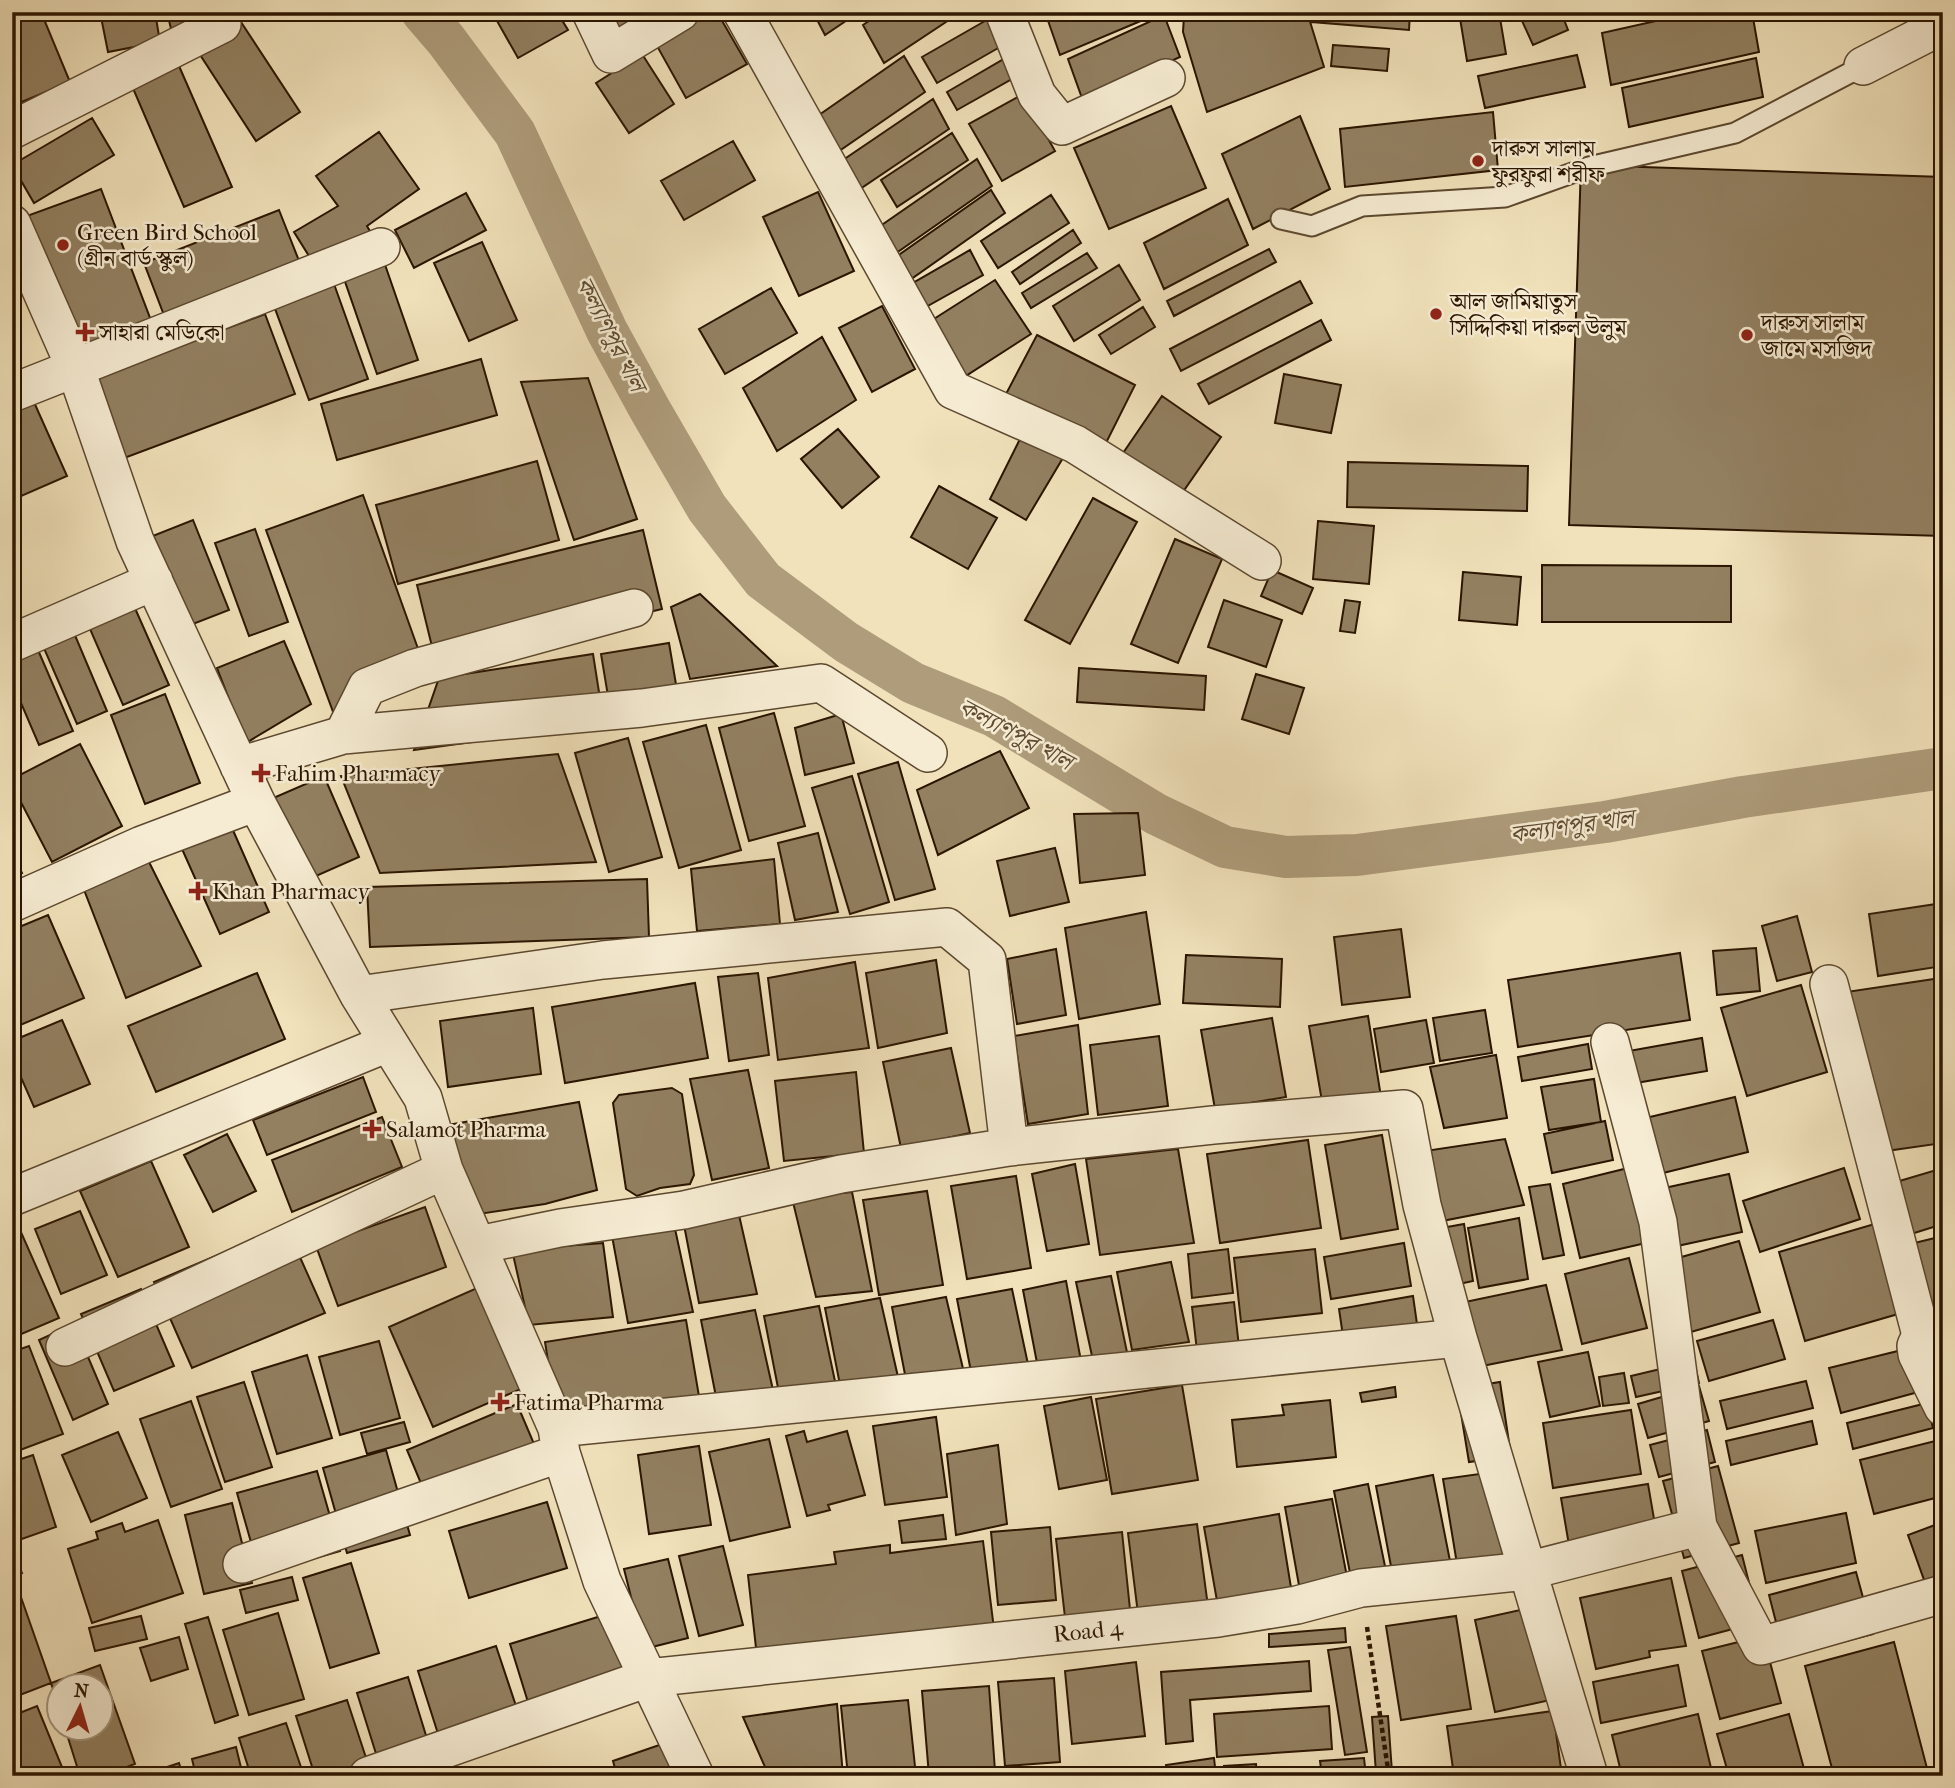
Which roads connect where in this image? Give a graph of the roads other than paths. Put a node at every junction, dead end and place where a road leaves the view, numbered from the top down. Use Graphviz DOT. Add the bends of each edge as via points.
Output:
graph roads {
  1 [pos="590,12"];
  2 [pos="680,12"];
  3 [pos="742,12"];
  4 [pos="1004,12"];
  5 [pos="222,24"];
  6 [pos="1943,25"];
  7 [pos="1863,66"];
  8 [pos="1166,78"];
  9 [pos="12,130"];
  10 [pos="1280,219"];
  11 [pos="12,224"];
  12 [pos="381,247"];
  13 [pos="75,367"];
  14 [pos="12,393"];
  15 [pos="1262,561"];
  16 [pos="153,581"];
  17 [pos="634,608"];
  18 [pos="12,643"];
  19 [pos="343,735"];
  20 [pos="928,753"];
  21 [pos="239,766"];
  22 [pos="256,802"];
  23 [pos="12,903"];
  24 [pos="1829,984"];
  25 [pos="359,995"];
  26 [pos="1610,1042"];
  27 [pos="388,1043"];
  28 [pos="1009,1147"];
  29 [pos="444,1170"];
  30 [pos="12,1197"];
  31 [pos="478,1245"];
  32 [pos="1932,1332"];
  33 [pos="1458,1338"];
  34 [pos="65,1347"];
  35 [pos="1943,1407"];
  36 [pos="559,1441"];
  37 [pos="1698,1527"];
  38 [pos="242,1564"];
  39 [pos="1527,1571"];
  40 [pos="1943,1594"];
  41 [pos="648,1678"];
  42 [pos="368,1776"];
  43 [pos="695,1776"];
  44 [pos="1589,1776"];
  1 -- 2 [label="street" via="611,54"];
  3 -- 15 [label="street" via="953,390 1075,444"];
  4 -- 8 [label="street" via="1037,95 1062,126"];
  5 -- 9 [label="street"];
  6 -- 7 [label="street"];
  7 -- 10 [label="lane" via="1735,133 1589,167 1504,197 1362,206 1312,226"];
  11 -- 13 [label="street"];
  12 -- 13 [label="street"];
  13 -- 14 [label="street"];
  13 -- 16 [label="street"];
  16 -- 18 [label="street"];
  16 -- 21 [label="street"];
  17 -- 19 [label="street" via="415,668 367,687"];
  19 -- 20 [label="street" via="642,708 821,684"];
  19 -- 21 [label="street"];
  21 -- 22 [label="street"];
  22 -- 23 [label="street" via="142,845"];
  22 -- 25 [label="street"];
  24 -- 32 [label="street"];
  25 -- 27 [label="street"];
  25 -- 28 [label="street" via="603,960 947,927 987,960"];
  26 -- 37 [label="street" via="1658,1222"];
  27 -- 29 [label="street" via="423,1098"];
  27 -- 30 [label="street"];
  28 -- 31 [label="street" via="841,1174 684,1210"];
  28 -- 33 [label="street" via="1404,1109 1422,1205"];
  29 -- 31 [label="street"];
  29 -- 34 [label="street"];
  31 -- 36 [label="street"];
  32 -- 35 [label="street" via="1916,1346 1917,1354"];
  33 -- 36 [label="street"];
  33 -- 39 [label="street"];
  36 -- 38 [label="street"];
  36 -- 41 [label="street" via="602,1581"];
  37 -- 39 [label="street, Road 4"];
  37 -- 40 [label="street" via="1761,1646"];
  39 -- 41 [label="street, Road 4" via="1361,1588 1219,1618"];
  39 -- 44 [label="street"];
  41 -- 42 [label="street, Road 4"];
  41 -- 43 [label="street"];
}
